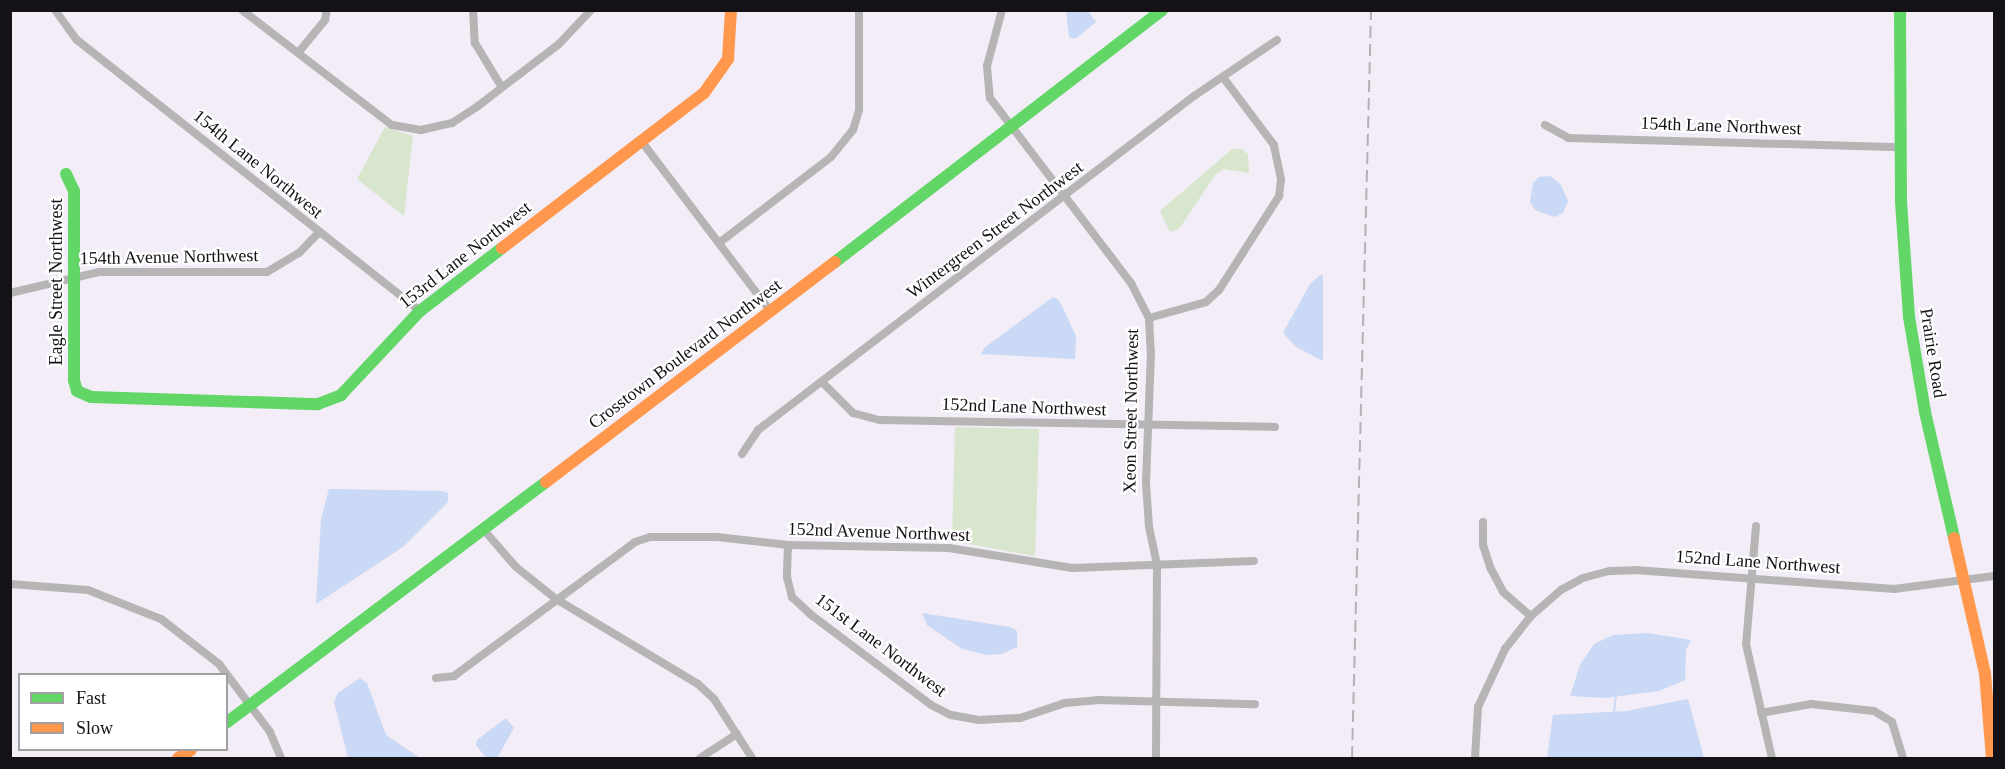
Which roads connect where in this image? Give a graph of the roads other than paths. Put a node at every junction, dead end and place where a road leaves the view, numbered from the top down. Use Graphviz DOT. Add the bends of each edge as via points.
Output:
graph roads {
  1 [pos="55,10"];
  2 [pos="242,10"];
  3 [pos="327,10"];
  4 [pos="473,10"];
  5 [pos="731,10"];
  6 [pos="859,10"];
  7 [pos="1002,10"];
  8 [pos="1162,10"];
  9 [pos="1900,10"];
  10 [pos="591,11"];
  11 [pos="1276,40"];
  12 [pos="298,53"];
  13 [pos="1223,77"];
  14 [pos="501,86"];
  15 [pos="1010,126"];
  16 [pos="1545,126"];
  17 [pos="642,142"];
  18 [pos="1900,147"];
  19 [pos="66,174"];
  20 [pos="1067,197"];
  21 [pos="318,233"];
  22 [pos="719,243"];
  23 [pos="75,275"];
  24 [pos="10,293"];
  25 [pos="420,311"];
  26 [pos="771,312"];
  27 [pos="1149,318"];
  28 [pos="822,382"];
  29 [pos="77,392"];
  30 [pos="1149,427"];
  31 [pos="1275,427"];
  32 [pos="742,454"];
  33 [pos="1483,522"];
  34 [pos="1756,526"];
  35 [pos="483,529"];
  36 [pos="788,545"];
  37 [pos="1254,561"];
  38 [pos="1157,566"];
  39 [pos="1995,576"];
  40 [pos="1752,578"];
  41 [pos="1965,580"];
  42 [pos="10,584"];
  43 [pos="556,599"];
  44 [pos="1531,616"];
  45 [pos="223,673"];
  46 [pos="436,678"];
  47 [pos="228,679"];
  48 [pos="1991,698"];
  49 [pos="1159,702"];
  50 [pos="1255,704"];
  51 [pos="250,705"];
  52 [pos="1761,713"];
  53 [pos="228,722"];
  54 [pos="737,734"];
  55 [pos="281,759"];
  56 [pos="700,759"];
  57 [pos="752,759"];
  58 [pos="1156,759"];
  59 [pos="1475,759"];
  60 [pos="1772,759"];
  61 [pos="1903,759"];
  62 [pos="1992,759"];
  1 -- 21 [label="street, 154th Lane Northwest" via="77,40"];
  2 -- 12 [label="street"];
  3 -- 12 [label="street" via="325,20"];
  4 -- 14 [label="street" via="476,43"];
  5 -- 17 [label="street, 153rd Lane Northwest" via="728,59 718,78"];
  6 -- 22 [label="street" via="859,110 852,130 831,157"];
  7 -- 15 [label="street, Xeon Street Northwest" via="986,82 990,98"];
  8 -- 15 [label="street, Crosstown Boulevard Northwest"];
  9 -- 18 [label="street, Prairie Road"];
  10 -- 14 [label="street" via="559,44"];
  11 -- 13 [label="street, Wintergreen Street Northwest"];
  12 -- 14 [label="street" via="400,128 421,130 452,123"];
  13 -- 20 [label="street, Wintergreen Street Northwest"];
  13 -- 27 [label="street" via="1274,145 1281,179 1279,196 1219,290 1192,308"];
  15 -- 20 [label="street, Xeon Street Northwest"];
  15 -- 26 [label="street, Crosstown Boulevard Northwest"];
  16 -- 18 [label="street, 154th Lane Northwest" via="1568,138"];
  17 -- 22 [label="street"];
  17 -- 25 [label="street, 153rd Lane Northwest"];
  18 -- 41 [label="street, Prairie Road" via="1902,256 1912,345"];
  19 -- 23 [label="street, Eagle Street Northwest" via="74,191"];
  20 -- 27 [label="street, Xeon Street Northwest" via="1138,292"];
  20 -- 28 [label="street, Wintergreen Street Northwest"];
  21 -- 23 [label="street, 154th Avenue Northwest" via="299,253 267,272 121,270"];
  21 -- 25 [label="street, 154th Lane Northwest"];
  22 -- 26 [label="street"];
  23 -- 24 [label="street, 154th Avenue Northwest"];
  23 -- 29 [label="street, Eagle Street Northwest"];
  25 -- 29 [label="street, 153rd Lane Northwest" via="359,379 341,395 318,404 91,397"];
  26 -- 35 [label="street, Crosstown Boulevard Northwest"];
  27 -- 30 [label="street, Xeon Street Northwest"];
  28 -- 30 [label="street, 152nd Lane Northwest" via="842,404 865,418"];
  28 -- 32 [label="street, Wintergreen Street Northwest" via="758,430"];
  30 -- 31 [label="street, 152nd Lane Northwest"];
  30 -- 38 [label="street, Xeon Street Northwest" via="1146,506"];
  33 -- 44 [label="street" via="1483,545 1491,569 1503,592"];
  34 -- 40 [label="street"];
  35 -- 43 [label="street" via="516,567"];
  35 -- 51 [label="street, Crosstown Boulevard Northwest"];
  36 -- 38 [label="street, 152nd Avenue Northwest" via="948,548 1072,568"];
  36 -- 43 [label="street, 152nd Avenue Northwest" via="717,537 650,537 635,542"];
  36 -- 49 [label="street, 151st Lane Northwest" via="787,577 792,597 931,705 951,715 998,720 1020,718 1076,701"];
  37 -- 38 [label="street, 152nd Avenue Northwest"];
  38 -- 49 [label="street, Xeon Street Northwest"];
  39 -- 41 [label="street, 152nd Lane Northwest"];
  40 -- 41 [label="street, 152nd Lane Northwest" via="1894,589"];
  40 -- 44 [label="street, 152nd Lane Northwest" via="1610,571 1561,590"];
  40 -- 52 [label="street" via="1746,644"];
  41 -- 48 [label="street, Prairie Road"];
  42 -- 45 [label="street" via="88,590 160,619 204,650"];
  43 -- 46 [label="street" via="454,676"];
  43 -- 54 [label="street" via="679,669 714,699"];
  44 -- 59 [label="street, 152nd Lane Northwest" via="1504,649 1489,676 1478,706"];
  47 -- 51 [label="street"];
  48 -- 62 [label="street, Prairie Road"];
  49 -- 50 [label="street, 151st Lane Northwest"];
  49 -- 58 [label="street, Xeon Street Northwest"];
  51 -- 53 [label="street, Crosstown Boulevard Northwest"];
  51 -- 55 [label="street" via="275,740"];
  52 -- 60 [label="street"];
  52 -- 61 [label="street" via="1811,704 1874,711 1892,722"];
  54 -- 56 [label="street"];
  54 -- 57 [label="street"];
}
